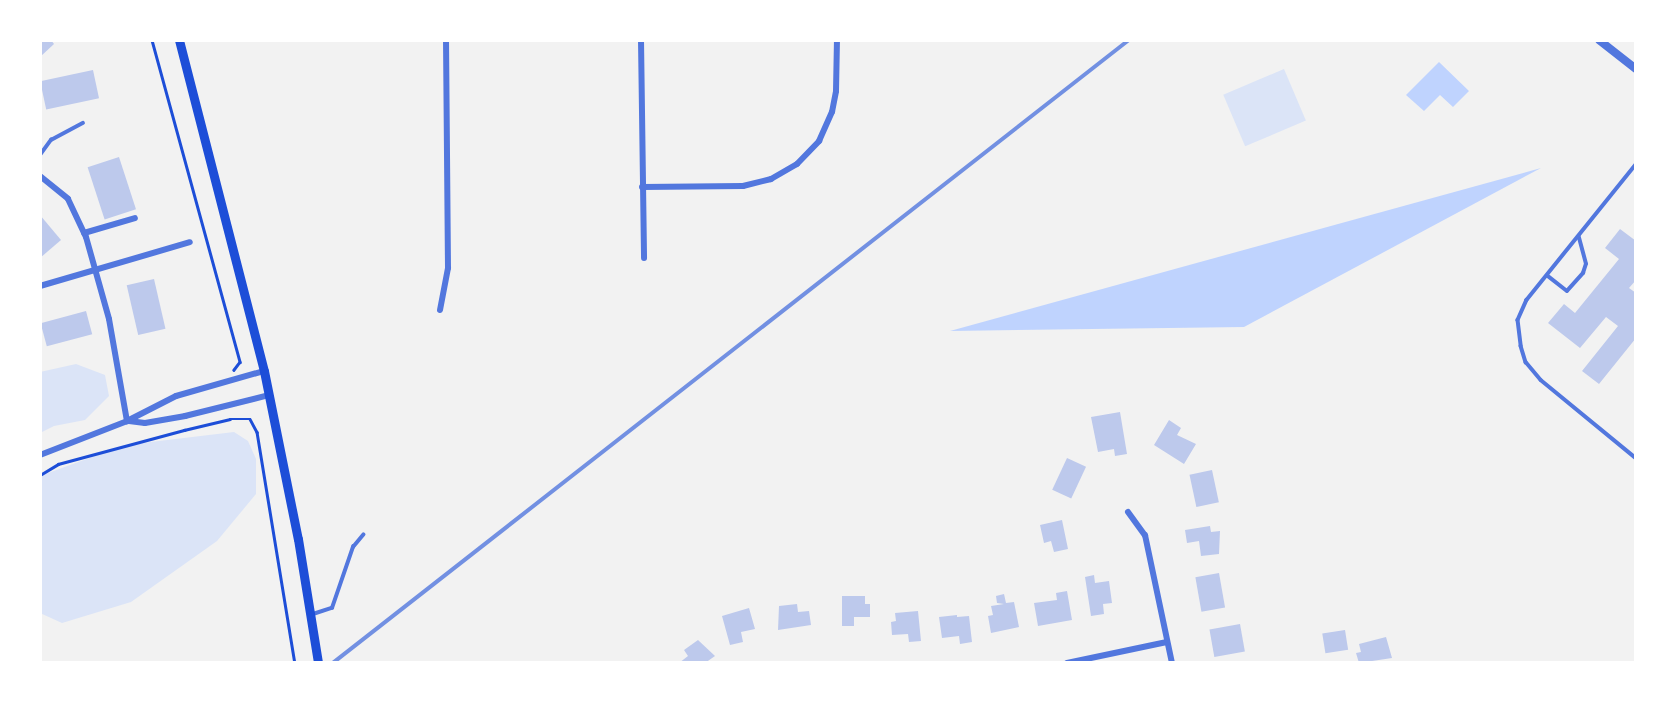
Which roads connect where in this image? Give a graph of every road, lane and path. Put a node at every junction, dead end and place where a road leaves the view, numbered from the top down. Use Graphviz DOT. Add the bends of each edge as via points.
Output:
graph roads {
  1 [pos="152,40"];
  2 [pos="179,40"];
  3 [pos="446,40"];
  4 [pos="641,40"];
  5 [pos="837,40"];
  6 [pos="1599,40"];
  7 [pos="1636,69"];
  8 [pos="83,123"];
  9 [pos="40,155"];
  10 [pos="1636,165"];
  11 [pos="40,176"];
  12 [pos="642,187"];
  13 [pos="135,218"];
  14 [pos="84,233"];
  15 [pos="1579,237"];
  16 [pos="190,242"];
  17 [pos="644,258"];
  18 [pos="97,270"];
  19 [pos="1548,276"];
  20 [pos="40,286"];
  21 [pos="440,310"];
  22 [pos="264,371"];
  23 [pos="233,372"];
  24 [pos="269,395"];
  25 [pos="127,421"];
  26 [pos="40,456"];
  27 [pos="1636,458"];
  28 [pos="40,475"];
  29 [pos="1128,512"];
  30 [pos="363,535"];
  31 [pos="311,615"];
  32 [pos="1167,642"];
  33 [pos="295,663"];
  34 [pos="318,663"];
  35 [pos="1067,663"];
  36 [pos="1172,663"];
  1 -- 23 [label="path" via="240,362"];
  2 -- 22 [label="main road"];
  3 -- 21 [label="street" via="448,268"];
  4 -- 12 [label="street"];
  5 -- 12 [label="street" via="832,112 819,141 797,164 771,179 743,186"];
  6 -- 7 [label="street"];
  8 -- 9 [label="lane" via="51,140"];
  10 -- 15 [label="lane"];
  11 -- 14 [label="street" via="68,199"];
  12 -- 17 [label="street"];
  13 -- 14 [label="street"];
  14 -- 18 [label="street"];
  15 -- 19 [label="lane"];
  15 -- 19 [label="lane" via="1586,264 1583,273 1567,291"];
  16 -- 18 [label="street"];
  18 -- 20 [label="street"];
  18 -- 25 [label="street"];
  19 -- 27 [label="lane" via="1521,311 1519,333 1526,362 1541,380"];
  22 -- 24 [label="main road"];
  22 -- 25 [label="street" via="176,396"];
  24 -- 25 [label="street" via="185,416 145,423"];
  24 -- 31 [label="main road"];
  25 -- 26 [label="street"];
  28 -- 33 [label="path" via="58,464 230,419 250,419 257,432"];
  29 -- 32 [label="street" via="1145,534"];
  30 -- 31 [label="lane" via="353,547 332,608"];
  31 -- 34 [label="main road"];
  32 -- 35 [label="street"];
  32 -- 36 [label="street"];
}
